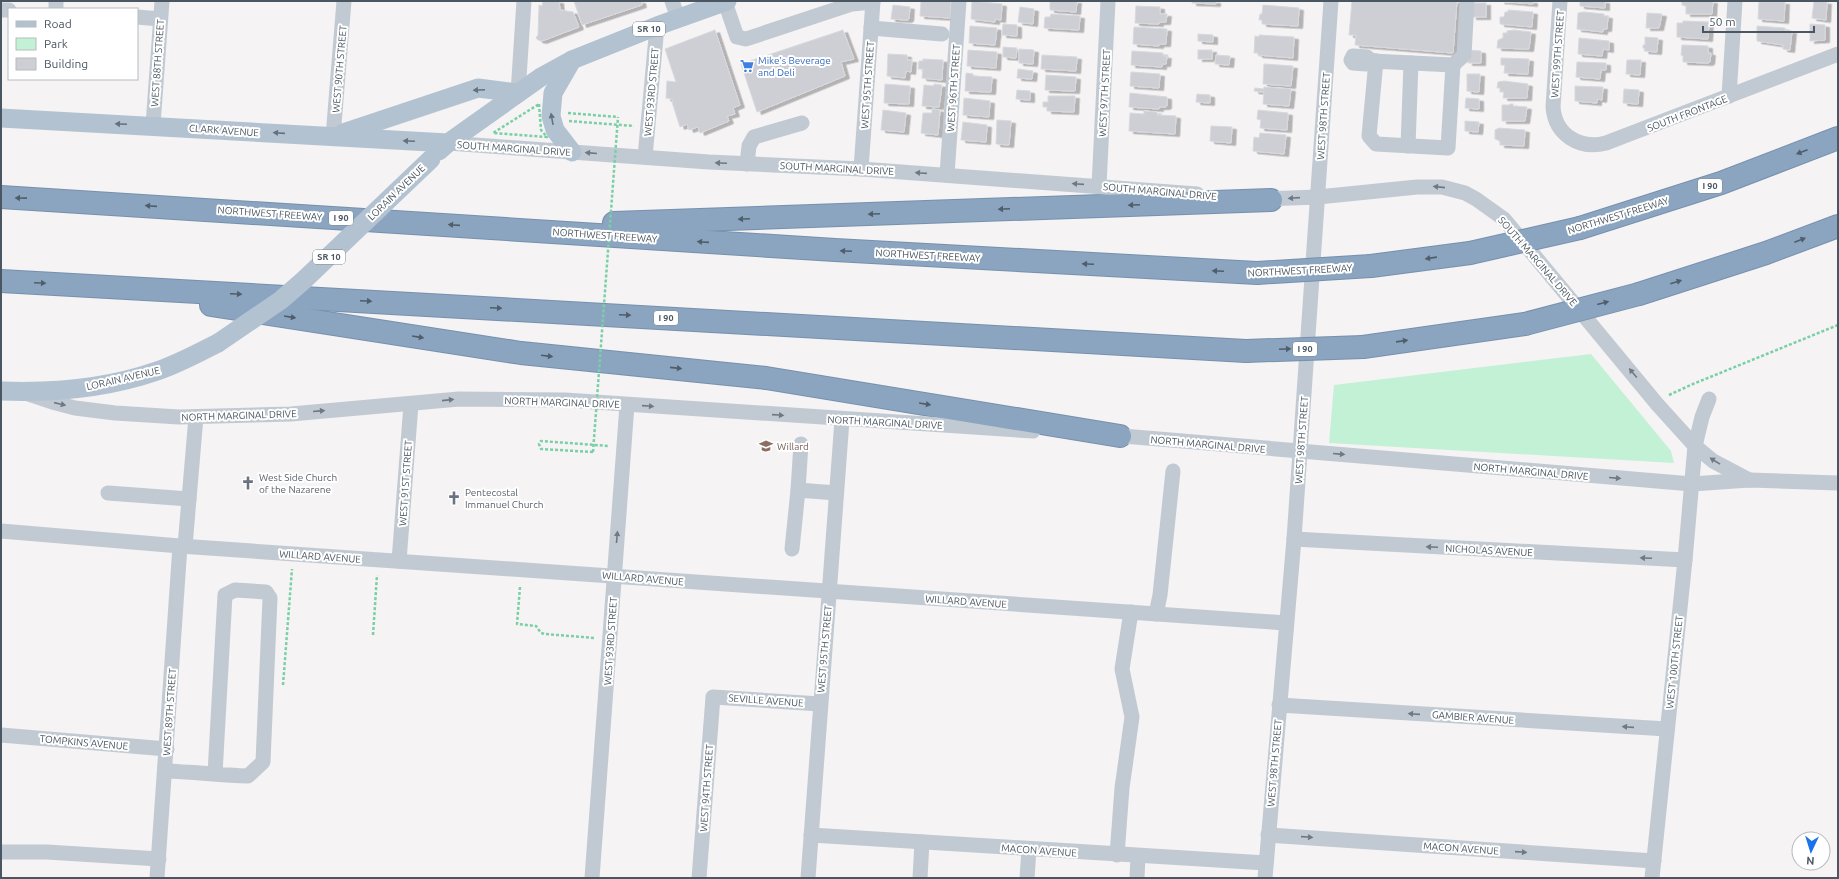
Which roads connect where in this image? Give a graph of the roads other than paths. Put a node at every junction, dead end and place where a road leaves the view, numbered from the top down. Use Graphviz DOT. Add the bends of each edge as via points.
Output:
graph roads {
  1 [pos="162,1"];
  2 [pos="344,1"];
  3 [pos="524,1"];
  4 [pos="873,1"];
  5 [pos="959,1"];
  6 [pos="1108,1"];
  7 [pos="1331,1"];
  8 [pos="1467,1"];
  9 [pos="1560,1"];
  10 [pos="1735,1"];
  11 [pos="722,2"];
  12 [pos="675,10"];
  13 [pos="138,17"];
  14 [pos="160,19"];
  15 [pos="657,26"];
  16 [pos="871,28"];
  17 [pos="942,34"];
  18 [pos="1838,54"];
  19 [pos="1327,58"];
  20 [pos="572,60"];
  21 [pos="1374,61"];
  22 [pos="1411,63"];
  23 [pos="1452,65"];
  24 [pos="518,93"];
  25 [pos="1729,96"];
  26 [pos="1553,107"];
  27 [pos="1,118"];
  28 [pos="802,123"];
  29 [pos="153,126"];
  30 [pos="333,137"];
  31 [pos="1838,138"];
  32 [pos="448,143"];
  33 [pos="1408,146"];
  34 [pos="572,152"];
  35 [pos="645,157"];
  36 [pos="747,164"];
  37 [pos="861,169"];
  38 [pos="947,175"];
  39 [pos="1099,186"];
  40 [pos="1,197"];
  41 [pos="1318,197"];
  42 [pos="1271,200"];
  43 [pos="1838,226"];
  44 [pos="493,228"];
  45 [pos="1,281"];
  46 [pos="85,286"];
  47 [pos="1,391"];
  48 [pos="23,392"];
  49 [pos="1709,399"];
  50 [pos="411,404"];
  51 [pos="627,404"];
  52 [pos="196,417"];
  53 [pos="842,420"];
  54 [pos="1120,436"];
  55 [pos="801,444"];
  56 [pos="1695,446"];
  57 [pos="1300,452"];
  58 [pos="1173,470"];
  59 [pos="1749,480"];
  60 [pos="1838,483"];
  61 [pos="1692,484"];
  62 [pos="798,490"];
  63 [pos="108,493"];
  64 [pos="836,493"];
  65 [pos="189,499"];
  66 [pos="1,531"];
  67 [pos="1294,539"];
  68 [pos="182,546"];
  69 [pos="792,549"];
  70 [pos="1685,560"];
  71 [pos="399,561"];
  72 [pos="614,576"];
  73 [pos="829,591"];
  74 [pos="1130,612"];
  75 [pos="1156,614"];
  76 [pos="1286,623"];
  77 [pos="713,697"];
  78 [pos="820,704"];
  79 [pos="1279,706"];
  80 [pos="1667,729"];
  81 [pos="1,735"];
  82 [pos="167,749"];
  83 [pos="165,771"];
  84 [pos="215,774"];
  85 [pos="1268,834"];
  86 [pos="811,835"];
  87 [pos="922,842"];
  88 [pos="1029,849"];
  89 [pos="1,852"];
  90 [pos="1117,855"];
  91 [pos="1138,856"];
  92 [pos="159,859"];
  93 [pos="1654,861"];
  94 [pos="1266,863"];
  95 [pos="157,878"];
  96 [pos="592,878"];
  97 [pos="699,878"];
  98 [pos="808,878"];
  99 [pos="920,878"];
  100 [pos="1027,878"];
  101 [pos="1137,878"];
  102 [pos="1265,878"];
  103 [pos="1652,878"];
  1 -- 14 [label="street, WEST 88TH STREET"];
  2 -- 30 [label="street, WEST 90TH STREET"];
  3 -- 24 [label="street"];
  4 -- 11 [label="street" via="852,4 746,39 737,36"];
  4 -- 16 [label="street, WEST 95TH STREET"];
  5 -- 38 [label="street, WEST 96TH STREET"];
  6 -- 39 [label="street, WEST 97TH STREET"];
  7 -- 19 [label="street, WEST 98TH STREET"];
  8 -- 23 [label="street" via="1464,55"];
  9 -- 26 [label="street, WEST 99TH STREET"];
  10 -- 25 [label="street"];
  11 -- 12 [label="main road, LORAIN AVENUE / SR 10"];
  12 -- 15 [label="main road, LORAIN AVENUE / SR 10"];
  13 -- 14 [label="street"];
  14 -- 29 [label="street, WEST 88TH STREET"];
  15 -- 20 [label="main road, LORAIN AVENUE / SR 10"];
  15 -- 35 [label="street, WEST 93RD STREET"];
  16 -- 17 [label="street"];
  16 -- 37 [label="street, WEST 95TH STREET"];
  18 -- 25 [label="street, SOUTH FRONTAGE"];
  19 -- 21 [label="street" via="1351,60 1353,56 1367,57"];
  19 -- 41 [label="street, WEST 98TH STREET"];
  20 -- 24 [label="main road, LORAIN AVENUE / SR 10"];
  34 -- 20 [label="main road, one-way" via="555,130 551,116 553,93"];
  21 -- 22 [label="street"];
  21 -- 33 [label="street" via="1369,136 1376,144"];
  22 -- 23 [label="street"];
  22 -- 33 [label="street"];
  23 -- 33 [label="street" via="1448,148"];
  24 -- 30 [label="main road, one-way" via="478,88"];
  24 -- 32 [label="main road, LORAIN AVENUE / SR 10"];
  25 -- 26 [label="street, SOUTH FRONTAGE" via="1596,146 1578,143 1565,135 1557,124"];
  29 -- 27 [label="main road, CLARK AVENUE, one-way"];
  28 -- 36 [label="street" via="754,137 749,146"];
  30 -- 29 [label="main road, CLARK AVENUE, one-way"];
  32 -- 30 [label="main road, CLARK AVENUE, one-way"];
  31 -- 44 [label="highway, NORTHWEST FREEWAY / I 90, one-way, bridge" via="1721,183 1580,228 1470,253 1371,266 1257,273 843,251"];
  32 -- 34 [label="street, SOUTH MARGINAL DRIVE"];
  32 -- 48 [label="main road, LORAIN AVENUE / SR 10, bridge" via="304,280 281,300 218,343 157,371 127,379 92,386"];
  35 -- 34 [label="street, SOUTH MARGINAL DRIVE, one-way"];
  36 -- 35 [label="street, SOUTH MARGINAL DRIVE, one-way"];
  36 -- 37 [label="street, SOUTH MARGINAL DRIVE"];
  38 -- 37 [label="street, SOUTH MARGINAL DRIVE, one-way"];
  39 -- 38 [label="street, SOUTH MARGINAL DRIVE, one-way"];
  39 -- 42 [label="street, SOUTH MARGINAL DRIVE"];
  44 -- 40 [label="highway, NORTHWEST FREEWAY / I 90, one-way"];
  41 -- 42 [label="street, SOUTH MARGINAL DRIVE, one-way"];
  56 -- 41 [label="street, SOUTH MARGINAL DRIVE, one-way" via="1657,404 1504,219 1481,202 1465,193 1430,186"];
  41 -- 57 [label="street, WEST 98TH STREET"];
  42 -- 44 [label="highway, one-way"];
  46 -- 43 [label="highway, I 90, one-way, bridge" via="1246,351 1363,347 1525,324 1639,294 1766,253"];
  45 -- 46 [label="highway, I 90, one-way"];
  46 -- 54 [label="highway, one-way" via="521,353 766,378"];
  47 -- 48 [label="main road, LORAIN AVENUE / SR 10"];
  48 -- 52 [label="street, NORTH MARGINAL DRIVE, one-way" via="75,408 115,413"];
  49 -- 56 [label="street, WEST 100TH STREET"];
  50 -- 51 [label="street, NORTH MARGINAL DRIVE, one-way" via="459,399 565,400"];
  52 -- 50 [label="street, NORTH MARGINAL DRIVE, one-way" via="291,414"];
  50 -- 71 [label="street, WEST 91ST STREET"];
  51 -- 53 [label="street, NORTH MARGINAL DRIVE, one-way"];
  72 -- 51 [label="street, WEST 93RD STREET, one-way"];
  52 -- 65 [label="street, WEST 89TH STREET"];
  53 -- 54 [label="street, NORTH MARGINAL DRIVE"];
  53 -- 64 [label="street, WEST 95TH STREET"];
  54 -- 57 [label="street, NORTH MARGINAL DRIVE"];
  55 -- 62 [label="street"];
  59 -- 56 [label="street, SOUTH MARGINAL DRIVE, one-way" via="1713,461"];
  56 -- 61 [label="street, WEST 100TH STREET"];
  57 -- 61 [label="street, NORTH MARGINAL DRIVE, one-way"];
  57 -- 67 [label="street, WEST 98TH STREET"];
  58 -- 75 [label="street"];
  59 -- 60 [label="street, NORTH MARGINAL DRIVE"];
  59 -- 61 [label="street, NORTH MARGINAL DRIVE"];
  61 -- 70 [label="street, WEST 100TH STREET"];
  62 -- 64 [label="street"];
  62 -- 69 [label="street"];
  63 -- 65 [label="street"];
  64 -- 73 [label="street, WEST 95TH STREET"];
  65 -- 68 [label="street, WEST 89TH STREET"];
  66 -- 68 [label="street, WILLARD AVENUE"];
  70 -- 67 [label="street, NICHOLAS AVENUE, one-way"];
  67 -- 76 [label="street, WEST 98TH STREET"];
  68 -- 71 [label="street, WILLARD AVENUE"];
  68 -- 82 [label="street, WEST 89TH STREET"];
  70 -- 80 [label="street, WEST 100TH STREET"];
  71 -- 72 [label="street, WILLARD AVENUE"];
  72 -- 73 [label="street, WILLARD AVENUE"];
  72 -- 96 [label="street, WEST 93RD STREET"];
  73 -- 74 [label="street, WILLARD AVENUE"];
  73 -- 78 [label="street, WEST 95TH STREET"];
  74 -- 75 [label="street, WILLARD AVENUE"];
  74 -- 90 [label="street" via="1122,669 1132,717 1122,788"];
  75 -- 76 [label="street, WILLARD AVENUE"];
  76 -- 79 [label="street, WEST 98TH STREET"];
  77 -- 78 [label="street, SEVILLE AVENUE"];
  77 -- 97 [label="street, WEST 94TH STREET"];
  78 -- 86 [label="street, WEST 95TH STREET"];
  80 -- 79 [label="street, GAMBIER AVENUE, one-way"];
  79 -- 85 [label="street, WEST 98TH STREET"];
  80 -- 93 [label="street, WEST 100TH STREET"];
  81 -- 82 [label="street, TOMPKINS AVENUE"];
  82 -- 83 [label="street, WEST 89TH STREET"];
  83 -- 84 [label="street"];
  83 -- 92 [label="street, WEST 89TH STREET"];
  84 -- 84 [label="street" via="248,776 263,762 270,598 266,592 235,590 225,595"];
  85 -- 93 [label="street, MACON AVENUE, one-way"];
  85 -- 94 [label="street, WEST 98TH STREET"];
  86 -- 87 [label="street, MACON AVENUE"];
  86 -- 98 [label="street, WEST 95TH STREET"];
  87 -- 88 [label="street, MACON AVENUE"];
  87 -- 99 [label="street"];
  88 -- 90 [label="street, MACON AVENUE"];
  88 -- 100 [label="street"];
  89 -- 92 [label="street" via="47,852"];
  90 -- 91 [label="street, MACON AVENUE"];
  91 -- 94 [label="street, MACON AVENUE"];
  91 -- 101 [label="street"];
  92 -- 95 [label="street, WEST 89TH STREET"];
  93 -- 103 [label="street, WEST 100TH STREET"];
  94 -- 102 [label="street, WEST 98TH STREET"];
}
